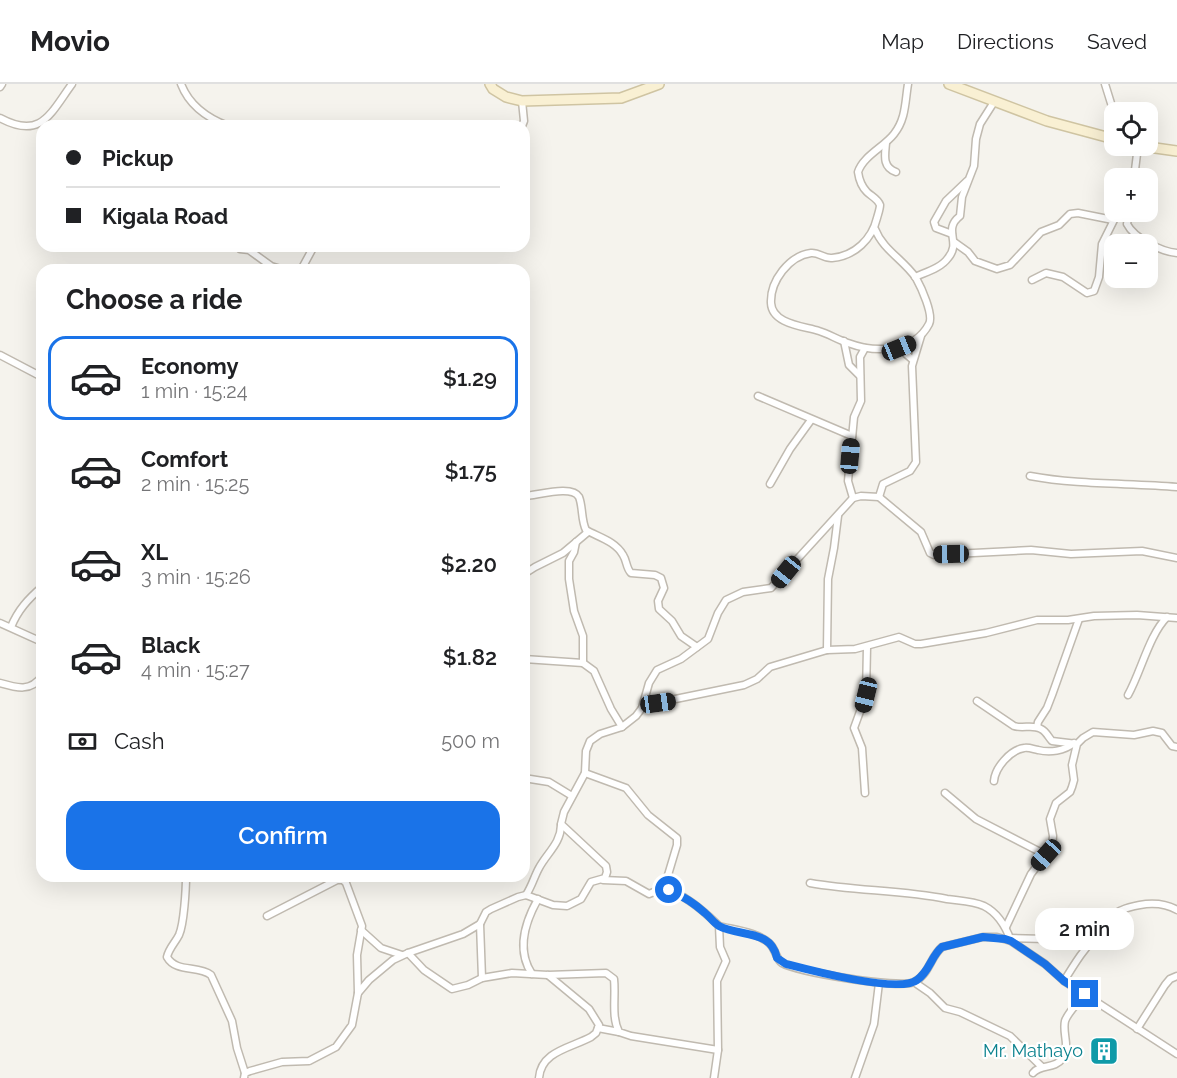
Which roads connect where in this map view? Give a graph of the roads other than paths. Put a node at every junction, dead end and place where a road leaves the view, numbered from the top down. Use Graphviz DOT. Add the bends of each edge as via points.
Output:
graph roads {
  1 [pos="72,84"];
  2 [pos="182,84"];
  3 [pos="490,84"];
  4 [pos="659,84"];
  5 [pos="908,84"];
  6 [pos="949,84"];
  7 [pos="1104,84"];
  8 [pos="522,101"];
  9 [pos="994,102"];
  10 [pos="1110,102"];
  11 [pos="0,118"];
  12 [pos="43,120"];
  13 [pos="217,120"];
  14 [pos="524,120"];
  15 [pos="36,125"];
  16 [pos="1104,136"];
  17 [pos="886,143"];
  18 [pos="1158,148"];
  19 [pos="1177,151"];
  20 [pos="896,172"];
  21 [pos="968,181"];
  22 [pos="1104,218"];
  23 [pos="1112,222"];
  24 [pos="1127,222"];
  25 [pos="875,229"];
  26 [pos="953,238"];
  27 [pos="252,252"];
  28 [pos="1177,254"];
  29 [pos="268,264"];
  30 [pos="915,278"];
  31 [pos="1032,280"];
  32 [pos="922,336"];
  33 [pos="844,342"];
  34 [pos="866,348"];
  35 [pos="899,348"];
  36 [pos="0,355"];
  37 [pos="913,360"];
  38 [pos="36,374"];
  39 [pos="860,376"];
  40 [pos="758,396"];
  41 [pos="811,420"];
  42 [pos="852,436"];
  43 [pos="1030,476"];
  44 [pos="770,484"];
  45 [pos="1177,487"];
  46 [pos="530,496"];
  47 [pos="879,497"];
  48 [pos="853,498"];
  49 [pos="838,516"];
  50 [pos="588,532"];
  51 [pos="576,542"];
  52 [pos="1177,558"];
  53 [pos="530,570"];
  54 [pos="36,593"];
  55 [pos="1167,617"];
  56 [pos="1177,618"];
  57 [pos="1079,619"];
  58 [pos="0,623"];
  59 [pos="11,627"];
  60 [pos="36,639"];
  61 [pos="697,647"];
  62 [pos="867,647"];
  63 [pos="826,650"];
  64 [pos="530,659"];
  65 [pos="583,663"];
  66 [pos="0,683"];
  67 [pos="36,684"];
  68 [pos="1128,695"];
  69 [pos="977,701"];
  70 [pos="642,708"];
  71 [pos="622,727"];
  72 [pos="1037,727"];
  73 [pos="1075,743"];
  74 [pos="1177,747"];
  75 [pos="585,773"];
  76 [pos="530,779"];
  77 [pos="994,781"];
  78 [pos="865,793"];
  79 [pos="945,793"];
  80 [pos="572,796"];
  81 [pos="561,825"];
  82 [pos="1046,855"];
  83 [pos="602,880"];
  84 [pos="186,882"];
  85 [pos="334,882"];
  86 [pos="344,882"];
  87 [pos="810,883"];
  88 [pos="666,887"];
  89 [pos="526,895"];
  90 [pos="538,899"];
  91 [pos="1177,910"];
  92 [pos="267,916"];
  93 [pos="480,924"];
  94 [pos="719,926"];
  95 [pos="1006,927"];
  96 [pos="362,930"];
  97 [pos="1046,939"];
  98 [pos="1011,940"];
  99 [pos="405,954"];
  100 [pos="532,974"];
  101 [pos="548,975"];
  102 [pos="1177,976"];
  103 [pos="482,978"];
  104 [pos="1064,981"];
  105 [pos="914,982"];
  106 [pos="879,983"];
  107 [pos="358,993"];
  108 [pos="1085,994"];
  109 [pos="598,1028"];
  110 [pos="1137,1029"];
  111 [pos="619,1032"];
  112 [pos="718,1050"];
  113 [pos="1177,1054"];
  114 [pos="1042,1067"];
  115 [pos="1033,1073"];
  116 [pos="244,1076"];
  117 [pos="539,1078"];
  118 [pos="714,1078"];
  119 [pos="855,1078"];
  1 -- 12 [label="street"];
  2 -- 13 [label="street" via="186,96 199,110"];
  3 -- 8 [label="street" via="506,97"];
  4 -- 8 [label="street" via="621,98"];
  5 -- 17 [label="street" via="903,116"];
  6 -- 9 [label="street"];
  7 -- 10 [label="street"];
  8 -- 14 [label="street"];
  9 -- 16 [label="street" via="1047,122"];
  9 -- 21 [label="street" via="980,124"];
  11 -- 15 [label="street" via="24,127"];
  17 -- 20 [label="street" via="885,163"];
  17 -- 25 [label="street" via="863,162 858,172 865,190 880,205"];
  18 -- 19 [label="street"];
  21 -- 26 [label="street" via="960,216 952,223"];
  21 -- 26 [label="street" via="946,201 934,222 936,228"];
  22 -- 26 [label="street" via="1070,214 1059,225 1041,232 1011,265 997,270 975,261"];
  23 -- 31 [label="street" via="1102,244 1094,291 1087,293 1063,277 1046,273"];
  24 -- 28 [label="street" via="1132,231 1159,250"];
  25 -- 30 [label="street"];
  25 -- 33 [label="street" via="849,252 830,258 810,253 793,261 779,276 772,292 772,307 783,320"];
  26 -- 30 [label="street" via="946,261"];
  27 -- 29 [label="street"];
  30 -- 32 [label="street" via="931,314 931,322"];
  32 -- 35 [label="street"];
  32 -- 37 [label="street"];
  33 -- 34 [label="street"];
  33 -- 39 [label="street" via="849,365"];
  34 -- 35 [label="street"];
  34 -- 39 [label="street" via="860,357"];
  35 -- 37 [label="street"];
  36 -- 38 [label="street"];
  37 -- 47 [label="street" via="916,462 910,471 883,483"];
  39 -- 42 [label="street" via="861,401"];
  40 -- 41 [label="street"];
  41 -- 42 [label="street"];
  41 -- 44 [label="street"];
  42 -- 48 [label="street" via="848,482"];
  43 -- 45 [label="street" via="1083,483"];
  46 -- 50 [label="street" via="572,491 579,497"];
  47 -- 48 [label="street"];
  47 -- 52 [label="street" via="921,532 934,555 1031,550 1071,554 1142,551"];
  48 -- 49 [label="street"];
  49 -- 61 [label="street" via="771,588 743,592 726,600 708,639"];
  49 -- 63 [label="street" via="828,579"];
  50 -- 51 [label="street"];
  50 -- 61 [label="street" via="617,548 631,573 661,578 664,588 659,609 681,636"];
  51 -- 53 [label="street" via="556,558"];
  51 -- 65 [label="street" via="568,579 584,636"];
  54 -- 59 [label="street"];
  55 -- 56 [label="street"];
  55 -- 57 [label="street"];
  55 -- 68 [label="street" via="1157,628"];
  57 -- 62 [label="street" via="1037,620 921,644 898,637"];
  57 -- 72 [label="street"];
  58 -- 59 [label="street"];
  59 -- 60 [label="street"];
  61 -- 70 [label="street" via="681,660 657,670"];
  62 -- 63 [label="street"];
  62 -- 78 [label="street" via="866,695 854,728 863,756"];
  63 -- 70 [label="street" via="770,667 744,686"];
  64 -- 65 [label="street"];
  65 -- 71 [label="street" via="594,671"];
  66 -- 67 [label="street" via="18,688"];
  69 -- 72 [label="street" via="1014,726"];
  70 -- 71 [label="street"];
  71 -- 75 [label="street" via="590,741"];
  72 -- 73 [label="street" via="1052,741"];
  73 -- 74 [label="street" via="1093,732 1134,735 1153,731 1162,733"];
  73 -- 77 [label="street" via="1048,751 1019,749 999,765"];
  73 -- 82 [label="street" via="1074,780 1070,792 1056,803 1050,819 1054,842"];
  75 -- 80 [label="street"];
  75 -- 88 [label="street" via="626,788 648,815 676,838"];
  76 -- 80 [label="street" via="549,782"];
  79 -- 82 [label="street" via="976,819"];
  80 -- 81 [label="street"];
  81 -- 83 [label="street" via="606,866"];
  81 -- 89 [label="street" via="557,842"];
  82 -- 95 [label="street" via="1030,874"];
  83 -- 88 [label="street" via="626,881 649,894"];
  83 -- 90 [label="street" via="589,884 584,896 571,905"];
  84 -- 116 [label="street" via="180,933 167,957 176,966 211,975 232,1021"];
  85 -- 92 [label="street"];
  86 -- 96 [label="street"];
  87 -- 95 [label="street" via="966,901 991,911"];
  88 -- 94 [label="street" via="696,905"];
  89 -- 90 [label="street"];
  89 -- 93 [label="street" via="486,912"];
  90 -- 100 [label="street" via="529,916 524,940 525,959"];
  91 -- 104 [label="street" via="1154,903 1116,912 1084,948"];
  93 -- 99 [label="street"];
  93 -- 103 [label="street"];
  94 -- 106 [label="street" via="761,937 786,964"];
  94 -- 112 [label="street" via="720,947 726,961 717,981"];
  95 -- 98 [label="street"];
  96 -- 99 [label="street" via="381,948"];
  96 -- 107 [label="street" via="357,955"];
  97 -- 98 [label="street"];
  98 -- 104 [label="street"];
  98 -- 105 [label="street" via="983,937 942,947 930,967"];
  99 -- 103 [label="street" via="452,989"];
  99 -- 107 [label="street" via="379,971"];
  100 -- 101 [label="street"];
  100 -- 103 [label="street"];
  101 -- 109 [label="street" via="589,1009"];
  101 -- 111 [label="street" via="609,974 614,979 615,1024"];
  102 -- 110 [label="street" via="1165,985"];
  104 -- 108 [label="street"];
  105 -- 106 [label="street"];
  105 -- 114 [label="street" via="945,1008 1010,1036"];
  106 -- 119 [label="street" via="874,1024"];
  107 -- 116 [label="street" via="352,1026 336,1047 309,1060 282,1062"];
  108 -- 110 [label="street"];
  108 -- 114 [label="street" via="1065,1021 1063,1058"];
  109 -- 111 [label="street"];
  109 -- 117 [label="street" via="591,1037 547,1058"];
  110 -- 113 [label="street"];
  111 -- 112 [label="street"];
  112 -- 118 [label="street"];
  114 -- 115 [label="street"];
}
